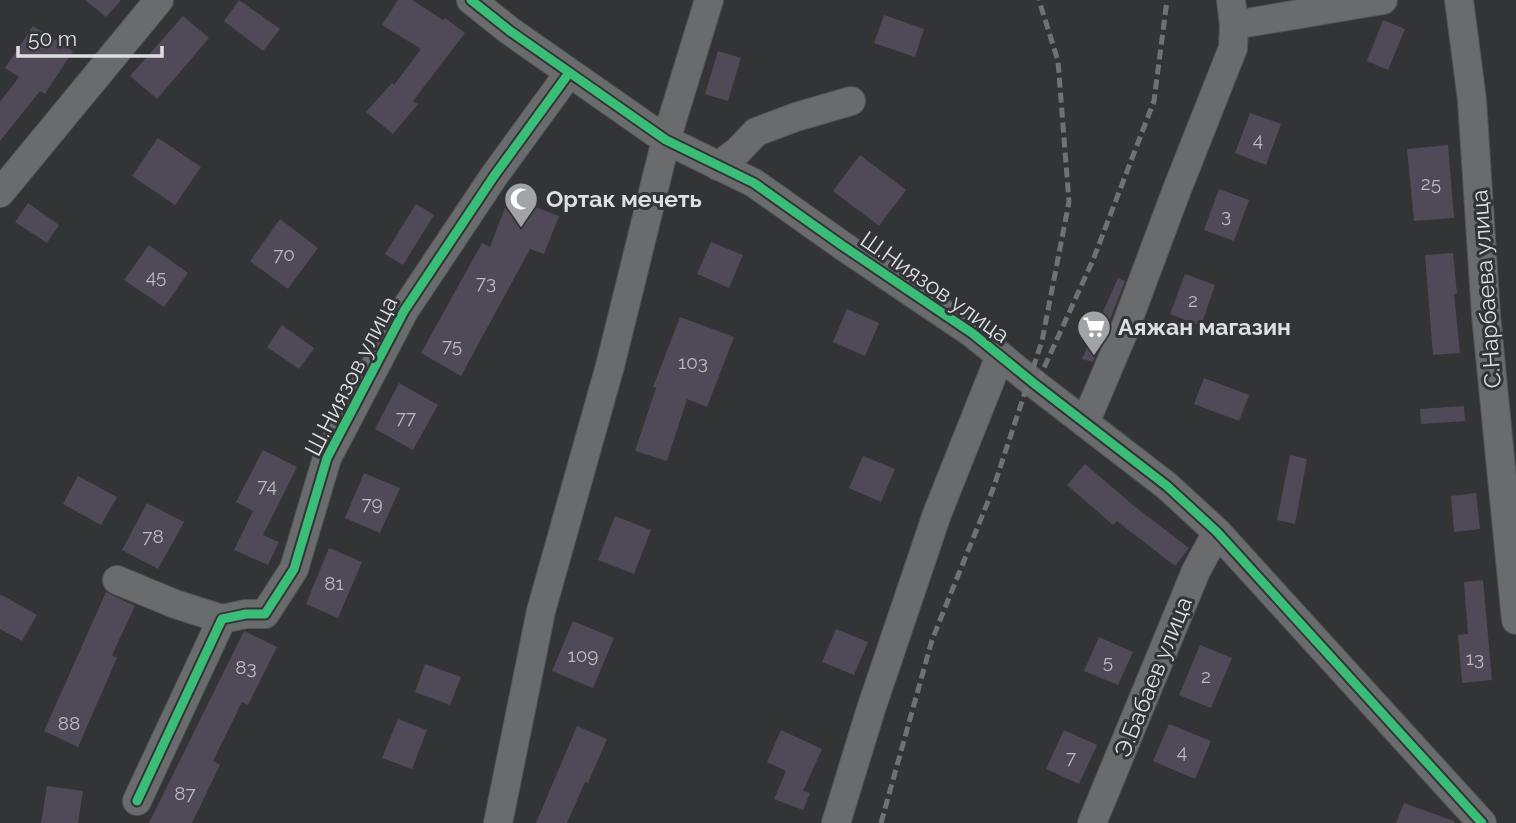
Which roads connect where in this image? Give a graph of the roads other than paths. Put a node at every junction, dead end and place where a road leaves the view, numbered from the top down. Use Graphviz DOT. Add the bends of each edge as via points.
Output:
graph roads {
  1 [pos="159,0"];
  2 [pos="471,0"];
  3 [pos="709,0"];
  4 [pos="1382,0"];
  5 [pos="1459,0"];
  6 [pos="1232,12"];
  7 [pos="569,73"];
  8 [pos="851,101"];
  9 [pos="666,140"];
  10 [pos="718,166"];
  11 [pos="0,194"];
  12 [pos="1000,356"];
  13 [pos="1085,423"];
  14 [pos="1217,532"];
  15 [pos="117,580"];
  16 [pos="222,619"];
  17 [pos="1516,620"];
  18 [pos="137,801"];
  19 [pos="1471,818"];
  20 [pos="498,823"];
  21 [pos="836,823"];
  22 [pos="1092,823"];
  1 -- 11 [label="street"];
  2 -- 7 [label="street, Ш.Ниязов улица"];
  3 -- 9 [label="street"];
  4 -- 6 [label="street"];
  5 -- 17 [label="street, С.Нарбаева улица" via="1472,100 1486,315"];
  6 -- 13 [label="street" via="1233,48"];
  7 -- 9 [label="street, Ш.Ниязов улица"];
  7 -- 16 [label="street, Ш.Ниязов улица" via="404,311 327,458 294,569 265,614"];
  8 -- 10 [label="street" via="756,132"];
  9 -- 10 [label="street, Ш.Ниязов улица"];
  9 -- 20 [label="street" via="610,366 541,611"];
  10 -- 12 [label="street, Ш.Ниязов улица" via="754,183"];
  12 -- 13 [label="street, Ш.Ниязов улица"];
  12 -- 21 [label="street, Ш.Ниязов улица" via="932,527"];
  13 -- 14 [label="street, Ш.Ниязов улица" via="1167,486"];
  14 -- 19 [label="street, Ш.Ниязов улица"];
  14 -- 22 [label="street, Э.Бабаев улица" via="1196,571"];
  15 -- 16 [label="street, Ш.Ниязов улица"];
  16 -- 18 [label="street"];
}
